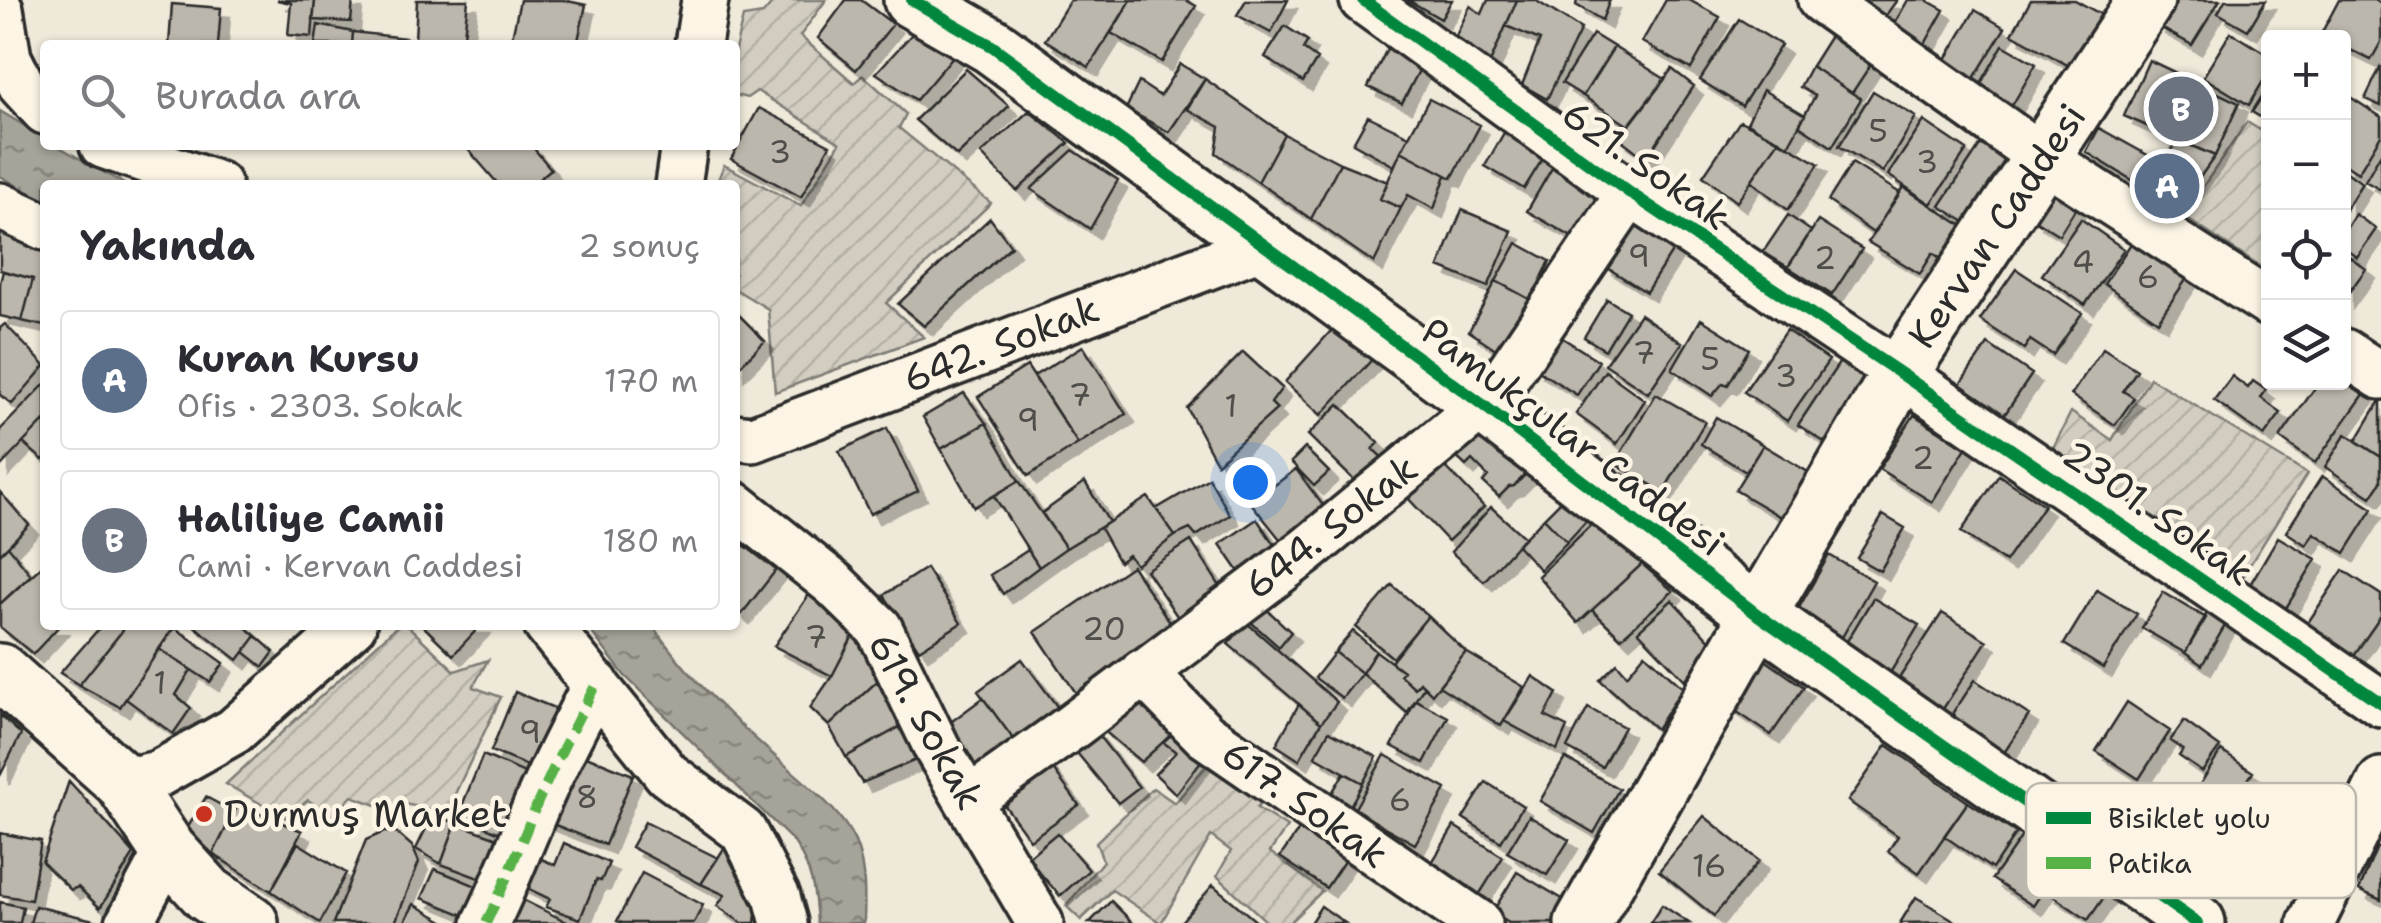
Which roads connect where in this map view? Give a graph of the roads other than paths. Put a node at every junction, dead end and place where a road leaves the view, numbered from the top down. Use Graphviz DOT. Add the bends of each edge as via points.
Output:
graph roads {
  1 [pos="705,0"];
  2 [pos="912,0"];
  3 [pos="1363,0"];
  4 [pos="1821,0"];
  5 [pos="2146,0"];
  6 [pos="0,9"];
  7 [pos="699,40"];
  8 [pos="40,105"];
  9 [pos="117,150"];
  10 [pos="683,150"];
  11 [pos="2043,158"];
  12 [pos="204,180"];
  13 [pos="679,180"];
  14 [pos="1630,193"];
  15 [pos="0,206"];
  16 [pos="40,226"];
  17 [pos="1266,244"];
  18 [pos="2262,300"];
  19 [pos="2351,357"];
  20 [pos="1900,373"];
  21 [pos="2381,376"];
  22 [pos="1483,405"];
  23 [pos="740,437"];
  24 [pos="740,509"];
  25 [pos="1758,615"];
  26 [pos="346,630"];
  27 [pos="551,630"];
  28 [pos="0,672"];
  29 [pos="1143,672"];
  30 [pos="596,684"];
  31 [pos="2381,704"];
  32 [pos="2381,781"];
  33 [pos="124,782"];
  34 [pos="969,800"];
  35 [pos="2026,803"];
  36 [pos="2356,832"];
  37 [pos="168,850"];
  38 [pos="2160,898"];
  39 [pos="2323,898"];
  40 [pos="219,913"];
  41 [pos="129,923"];
  42 [pos="486,923"];
  43 [pos="784,923"];
  44 [pos="1040,923"];
  45 [pos="1478,923"];
  46 [pos="1583,923"];
  47 [pos="2196,923"];
  48 [pos="2311,923"];
  1 -- 7 [label="street"];
  2 -- 17 [label="street, Pamukçular Caddesi" via="992,46"];
  3 -- 14 [label="street, 621. Sokak"];
  4 -- 11 [label="street"];
  5 -- 11 [label="street, Kervan Caddesi"];
  6 -- 8 [label="street" via="8,58"];
  9 -- 12 [label="street"];
  10 -- 13 [label="street"];
  11 -- 18 [label="street"];
  11 -- 20 [label="street, Kervan Caddesi"];
  14 -- 20 [label="street, 621. Sokak"];
  14 -- 22 [label="street, 644. Sokak"];
  15 -- 16 [label="street"];
  17 -- 22 [label="street, Pamukçular Caddesi"];
  17 -- 23 [label="street, 642. Sokak" via="753,438"];
  19 -- 21 [label="street"];
  20 -- 25 [label="street, Kervan Caddesi"];
  20 -- 31 [label="street, 2301. Sokak"];
  22 -- 25 [label="street, Pamukçular Caddesi"];
  22 -- 29 [label="street, 644. Sokak" via="1306,551"];
  24 -- 34 [label="street, 619. Sokak" via="879,628"];
  25 -- 35 [label="street, Pamukçular Caddesi"];
  25 -- 46 [label="street, Kervan Caddesi"];
  26 -- 33 [label="street" via="234,731 158,774"];
  27 -- 30 [label="street"];
  28 -- 33 [label="street"];
  29 -- 34 [label="street, 644. Sokak"];
  29 -- 45 [label="street, 617. Sokak" via="1205,735"];
  30 -- 42 [label="street"];
  30 -- 43 [label="street" via="667,774 743,831"];
  32 -- 36 [label="street"];
  33 -- 37 [label="street"];
  34 -- 44 [label="street, 619. Sokak"];
  37 -- 40 [label="street"];
  37 -- 41 [label="street"];
  38 -- 47 [label="street, Pamukçular Caddesi"];
  39 -- 48 [label="street"];
}
